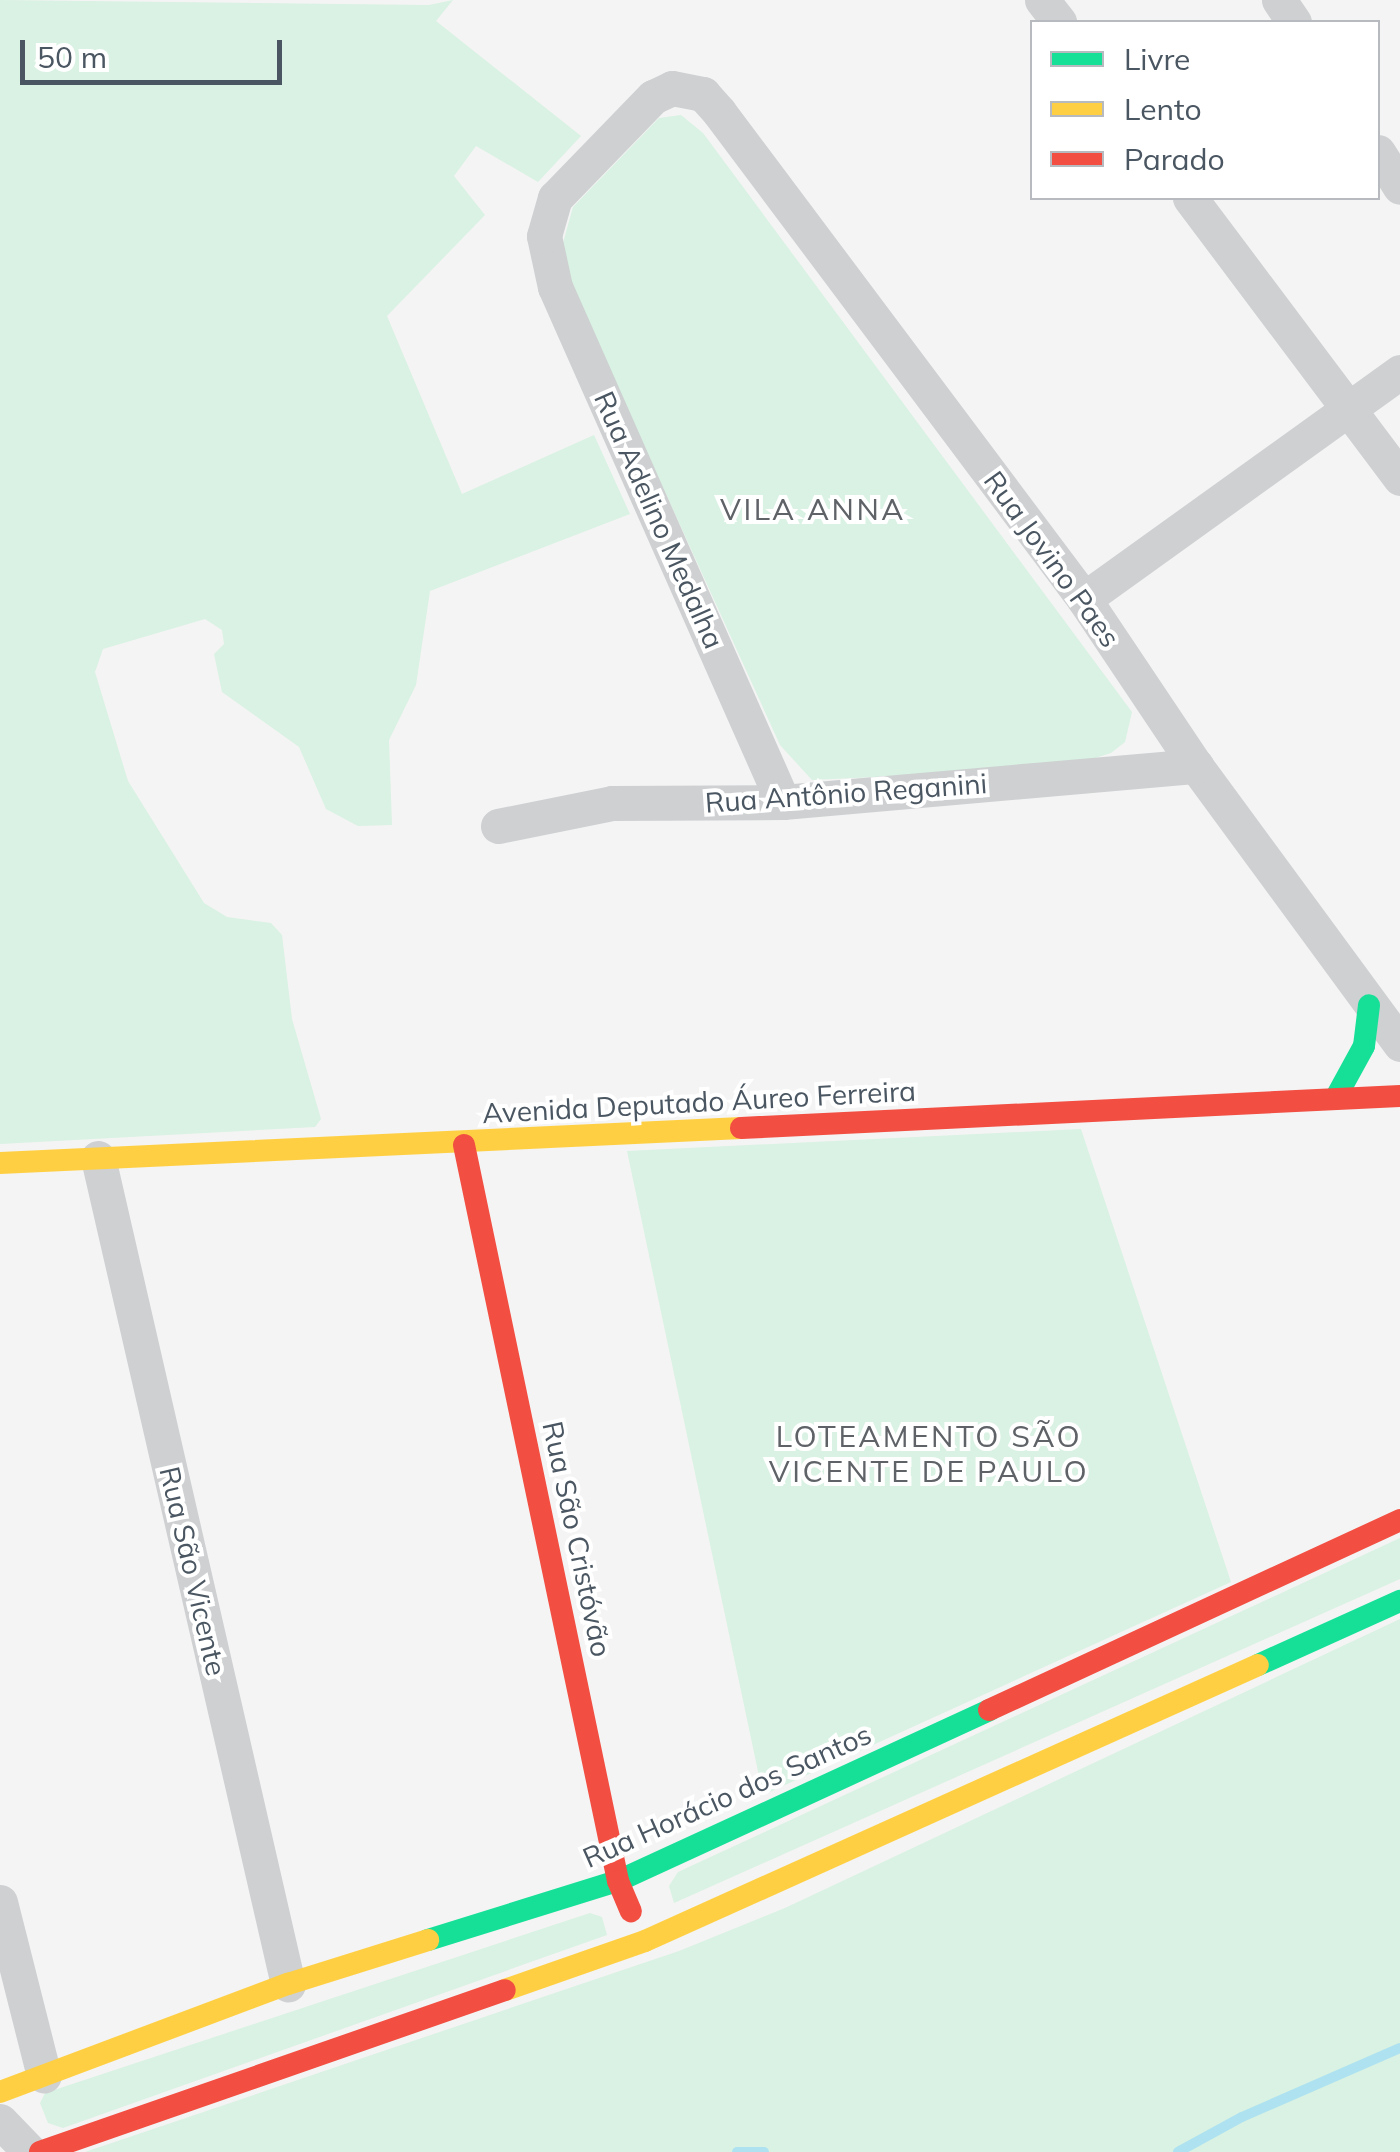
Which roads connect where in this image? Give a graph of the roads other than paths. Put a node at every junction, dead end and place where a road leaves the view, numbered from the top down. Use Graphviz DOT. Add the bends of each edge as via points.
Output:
graph roads {
  1 [pos="1380,155"];
  2 [pos="1400,187"];
  3 [pos="1192,200"];
  4 [pos="544,236"];
  5 [pos="1400,372"];
  6 [pos="1348,408"];
  7 [pos="1400,478"];
  8 [pos="1084,599"];
  9 [pos="1196,766"];
  10 [pos="783,802"];
  11 [pos="498,826"];
  12 [pos="1369,1006"];
  13 [pos="1400,1044"];
  14 [pos="1400,1096"];
  15 [pos="1334,1099"];
  16 [pos="464,1145"];
  17 [pos="98,1158"];
  18 [pos="0,1163"];
  19 [pos="1400,1520"];
  20 [pos="1400,1600"];
  21 [pos="618,1882"];
  22 [pos="0,1902"];
  23 [pos="645,1942"];
  24 [pos="288,1984"];
  25 [pos="44,2076"];
  26 [pos="0,2092"];
  27 [pos="0,2121"];
  28 [pos="30,2152"];
  29 [pos="40,2152"];
  1 -- 2 [label="street"];
  3 -- 6 [label="street"];
  4 -- 8 [label="street, Rua Jovino Paes" via="555,198 654,97 688,89 718,112"];
  4 -- 10 [label="street, Rua Adelino Medalha" via="555,287"];
  5 -- 6 [label="street"];
  6 -- 7 [label="street"];
  6 -- 8 [label="street"];
  8 -- 9 [label="street, Rua Jovino Paes"];
  9 -- 10 [label="street, Rua Antônio Reganini"];
  9 -- 12 [label="street, Rua Jovino Paes"];
  10 -- 11 [label="street, Rua Antônio Reganini" via="612,803"];
  12 -- 13 [label="street, Rua Jovino Paes"];
  12 -- 15 [label="main road" via="1364,1046"];
  14 -- 15 [label="main road, Avenida Deputado Áureo Ferreira"];
  15 -- 16 [label="main road, Avenida Deputado Áureo Ferreira"];
  16 -- 17 [label="main road, Avenida Deputado Áureo Ferreira"];
  16 -- 21 [label="main road, Rua São Cristóvão"];
  17 -- 18 [label="main road, Avenida Deputado Áureo Ferreira"];
  17 -- 24 [label="street, Rua São Vicente"];
  19 -- 21 [label="main road, Rua Horácio dos Santos"];
  20 -- 23 [label="main road"];
  21 -- 23 [label="main road, Rua São Cristóvão"];
  21 -- 24 [label="main road, Rua Horácio dos Santos"];
  22 -- 25 [label="street"];
  23 -- 29 [label="main road"];
  24 -- 25 [label="main road, Rua Horácio dos Santos"];
  25 -- 26 [label="main road, Rua Horácio dos Santos"];
  27 -- 28 [label="street"];
}
